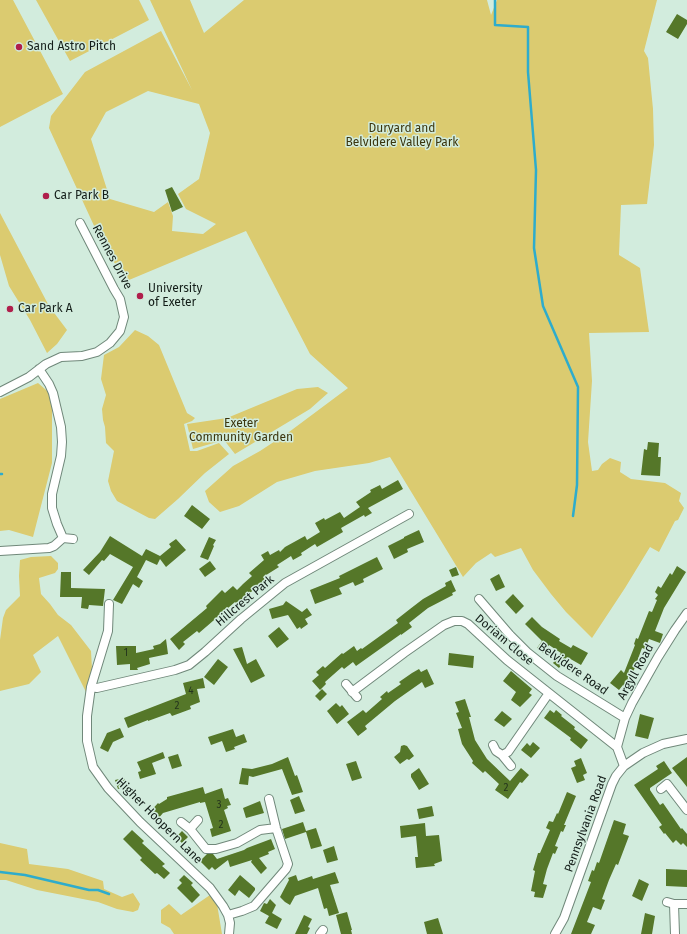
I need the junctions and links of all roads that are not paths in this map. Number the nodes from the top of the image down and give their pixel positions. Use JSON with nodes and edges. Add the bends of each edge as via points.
{"nodes":[{"id":1,"x":80,"y":223,"type":"dead end"},
{"id":2,"x":39,"y":369,"type":"junction"},
{"id":3,"x":0,"y":392,"type":"edge"},
{"id":4,"x":409,"y":514,"type":"dead end"},
{"id":5,"x":63,"y":538,"type":"junction"},
{"id":6,"x":73,"y":539,"type":"dead end"},
{"id":7,"x":0,"y":552,"type":"edge"},
{"id":8,"x":479,"y":599,"type":"dead end"},
{"id":9,"x":109,"y":604,"type":"dead end"},
{"id":10,"x":687,"y":613,"type":"edge"},
{"id":11,"x":346,"y":684,"type":"dead end"},
{"id":12,"x":91,"y":687,"type":"junction"},
{"id":13,"x":549,"y":693,"type":"junction"},
{"id":14,"x":625,"y":718,"type":"junction"},
{"id":15,"x":687,"y":739,"type":"edge"},
{"id":16,"x":493,"y":744,"type":"dead end"},
{"id":17,"x":618,"y":747,"type":"junction"},
{"id":18,"x":502,"y":755,"type":"junction"},
{"id":19,"x":511,"y":766,"type":"dead end"},
{"id":20,"x":624,"y":766,"type":"junction"},
{"id":21,"x":661,"y":789,"type":"dead end"},
{"id":22,"x":269,"y":799,"type":"dead end"},
{"id":23,"x":687,"y":810,"type":"edge"},
{"id":24,"x":198,"y":820,"type":"dead end"},
{"id":25,"x":181,"y":822,"type":"dead end"},
{"id":26,"x":276,"y":828,"type":"junction"},
{"id":27,"x":190,"y":829,"type":"junction"},
{"id":28,"x":687,"y":904,"type":"edge"},
{"id":29,"x":228,"y":915,"type":"junction"},
{"id":30,"x":229,"y":934,"type":"edge"},
{"id":31,"x":556,"y":934,"type":"edge"},
{"id":32,"x":675,"y":934,"type":"edge"}],
"edges":[{"from":1,"to":2,"type":"street","name":"Rennes Drive","via":[[120,299],[123,323],[115,338],[97,352],[61,357]]},
{"from":2,"to":3,"type":"street","name":"Rennes Drive"},
{"from":2,"to":5,"type":"street","via":[[53,393],[61,427],[61,456],[53,489],[52,508]]},
{"from":4,"to":12,"type":"street","name":"Hillcrest Park","via":[[285,583],[189,665],[97,688]]},
{"from":5,"to":6,"type":"street"},
{"from":5,"to":7,"type":"street","via":[[48,548]]},
{"from":8,"to":14,"type":"street","name":"Belvidere Road","via":[[528,653],[557,676]]},
{"from":9,"to":12,"type":"street","name":"Higher Hoopern Lane","via":[[108,631]]},
{"from":10,"to":14,"type":"street","name":"Argyll Road","via":[[658,657]]},
{"from":11,"to":13,"type":"street","name":"Doriam Close","via":[[355,694],[404,653],[444,626],[454,621],[462,621]]},
{"from":12,"to":29,"type":"street","name":"Higher Hoopern Lane","via":[[86,726],[93,767],[108,788],[140,822],[210,888]]},
{"from":13,"to":17,"type":"street","name":"Doriam Close"},
{"from":13,"to":18,"type":"street","via":[[508,752]]},
{"from":14,"to":17,"type":"street","name":"Argyll Road"},
{"from":15,"to":20,"type":"street","name":"Pennsylvania Road","via":[[663,744]]},
{"from":16,"to":18,"type":"street","via":[[496,751]]},
{"from":17,"to":20,"type":"street"},
{"from":18,"to":19,"type":"street"},
{"from":20,"to":31,"type":"street","name":"Pennsylvania Road","via":[[612,784]]},
{"from":21,"to":23,"type":"street","via":[[667,784]]},
{"from":22,"to":26,"type":"street"},
{"from":24,"to":27,"type":"street"},
{"from":25,"to":27,"type":"street"},
{"from":26,"to":27,"type":"street","via":[[260,830],[237,843],[216,849],[206,849]]},
{"from":26,"to":29,"type":"street","via":[[288,864],[286,869],[254,906]]},
{"from":28,"to":32,"type":"street","via":[[671,903]]},
{"from":29,"to":30,"type":"street"}]}
